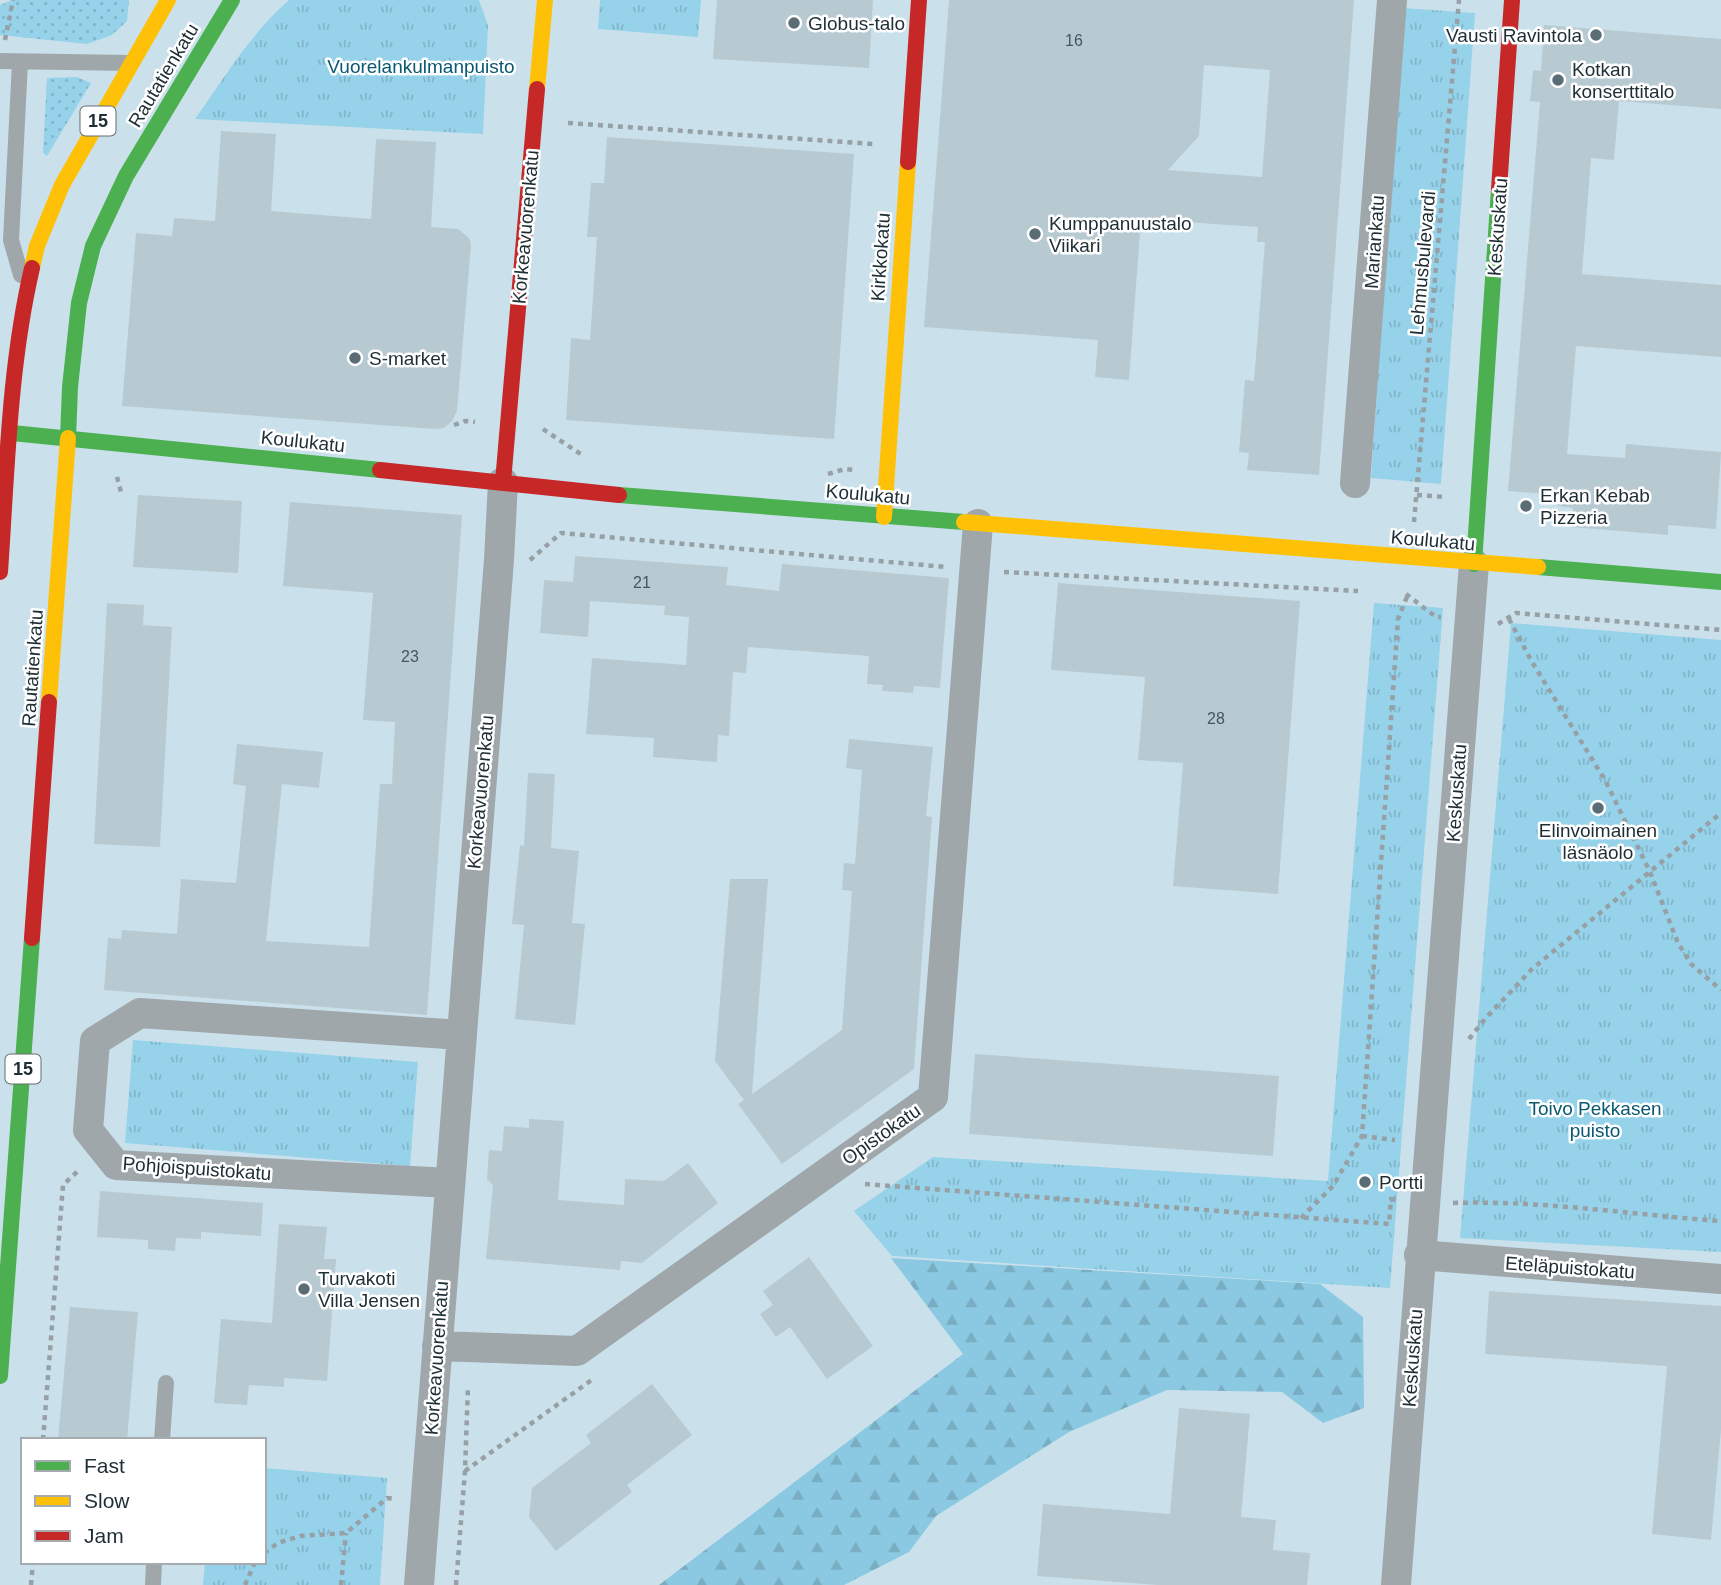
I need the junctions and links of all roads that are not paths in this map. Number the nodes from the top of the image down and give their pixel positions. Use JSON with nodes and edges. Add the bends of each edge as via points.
{"nodes":[{"id":1,"x":168,"y":0,"type":"edge"},
{"id":2,"x":232,"y":0,"type":"edge"},
{"id":3,"x":545,"y":0,"type":"edge"},
{"id":4,"x":919,"y":0,"type":"edge"},
{"id":5,"x":1392,"y":0,"type":"edge"},
{"id":6,"x":1513,"y":0,"type":"edge"},
{"id":7,"x":0,"y":61,"type":"edge"},
{"id":8,"x":20,"y":62,"type":"junction"},
{"id":9,"x":132,"y":63,"type":"junction"},
{"id":10,"x":26,"y":294,"type":"junction"},
{"id":11,"x":12,"y":433,"type":"junction"},
{"id":12,"x":68,"y":438,"type":"junction"},
{"id":13,"x":503,"y":482,"type":"junction"},
{"id":14,"x":1355,"y":483,"type":"dead end"},
{"id":15,"x":884,"y":517,"type":"junction"},
{"id":16,"x":978,"y":524,"type":"junction"},
{"id":17,"x":1474,"y":564,"type":"junction"},
{"id":18,"x":0,"y":572,"type":"edge"},
{"id":19,"x":1721,"y":582,"type":"edge"},
{"id":20,"x":461,"y":1035,"type":"junction"},
{"id":21,"x":450,"y":1183,"type":"junction"},
{"id":22,"x":1419,"y":1255,"type":"junction"},
{"id":23,"x":1721,"y":1279,"type":"edge"},
{"id":24,"x":437,"y":1346,"type":"junction"},
{"id":25,"x":0,"y":1376,"type":"edge"},
{"id":26,"x":166,"y":1383,"type":"dead end"},
{"id":27,"x":162,"y":1438,"type":"edge"},
{"id":28,"x":154,"y":1564,"type":"edge"},
{"id":29,"x":153,"y":1585,"type":"edge"},
{"id":30,"x":419,"y":1585,"type":"edge"},
{"id":31,"x":1395,"y":1585,"type":"edge"}],
"edges":[{"from":1,"to":9,"type":"main road","name":"Rautatienkatu","number":"15"},
{"from":2,"to":12,"type":"main road","name":"Rautatienkatu","number":"15","via":[[126,176],[93,246],[79,303]]},
{"from":3,"to":13,"type":"main road","name":"Korkeavuorenkatu"},
{"from":4,"to":15,"type":"main road","name":"Kirkkokatu"},
{"from":5,"to":14,"type":"street","name":"Mariankatu"},
{"from":6,"to":17,"type":"main road","name":"Keskuskatu"},
{"from":7,"to":8,"type":"lane"},
{"from":8,"to":9,"type":"lane"},
{"from":8,"to":10,"type":"lane","via":[[11,240]]},
{"from":9,"to":10,"type":"main road","name":"Rautatienkatu","number":"15","via":[[62,185],[37,246]]},
{"from":10,"to":11,"type":"main road","name":"Rautatienkatu","number":"15"},
{"from":11,"to":12,"type":"main road","name":"Koulukatu"},
{"from":11,"to":18,"type":"main road","name":"Rautatienkatu","number":"15"},
{"from":12,"to":13,"type":"main road","name":"Koulukatu"},
{"from":12,"to":25,"type":"main road","name":"Rautatienkatu","number":"15"},
{"from":13,"to":15,"type":"main road","name":"Koulukatu"},
{"from":13,"to":20,"type":"street","name":"Korkeavuorenkatu"},
{"from":15,"to":16,"type":"main road","name":"Koulukatu"},
{"from":16,"to":17,"type":"main road","name":"Koulukatu"},
{"from":16,"to":24,"type":"street","name":"Opistokatu","via":[[933,1097],[576,1351]]},
{"from":17,"to":19,"type":"main road","name":"Koulukatu"},
{"from":17,"to":22,"type":"street","name":"Keskuskatu"},
{"from":20,"to":21,"type":"street","name":"Korkeavuorenkatu"},
{"from":20,"to":21,"type":"street","name":"Pohjoispuistokatu","via":[[140,1013],[95,1041],[88,1130],[116,1165]]},
{"from":21,"to":24,"type":"street","name":"Korkeavuorenkatu"},
{"from":22,"to":23,"type":"street","name":"Eteläpuistokatu"},
{"from":22,"to":31,"type":"street","name":"Keskuskatu"},
{"from":24,"to":30,"type":"street","name":"Korkeavuorenkatu"},
{"from":26,"to":27,"type":"lane"},
{"from":28,"to":29,"type":"lane"}]}
